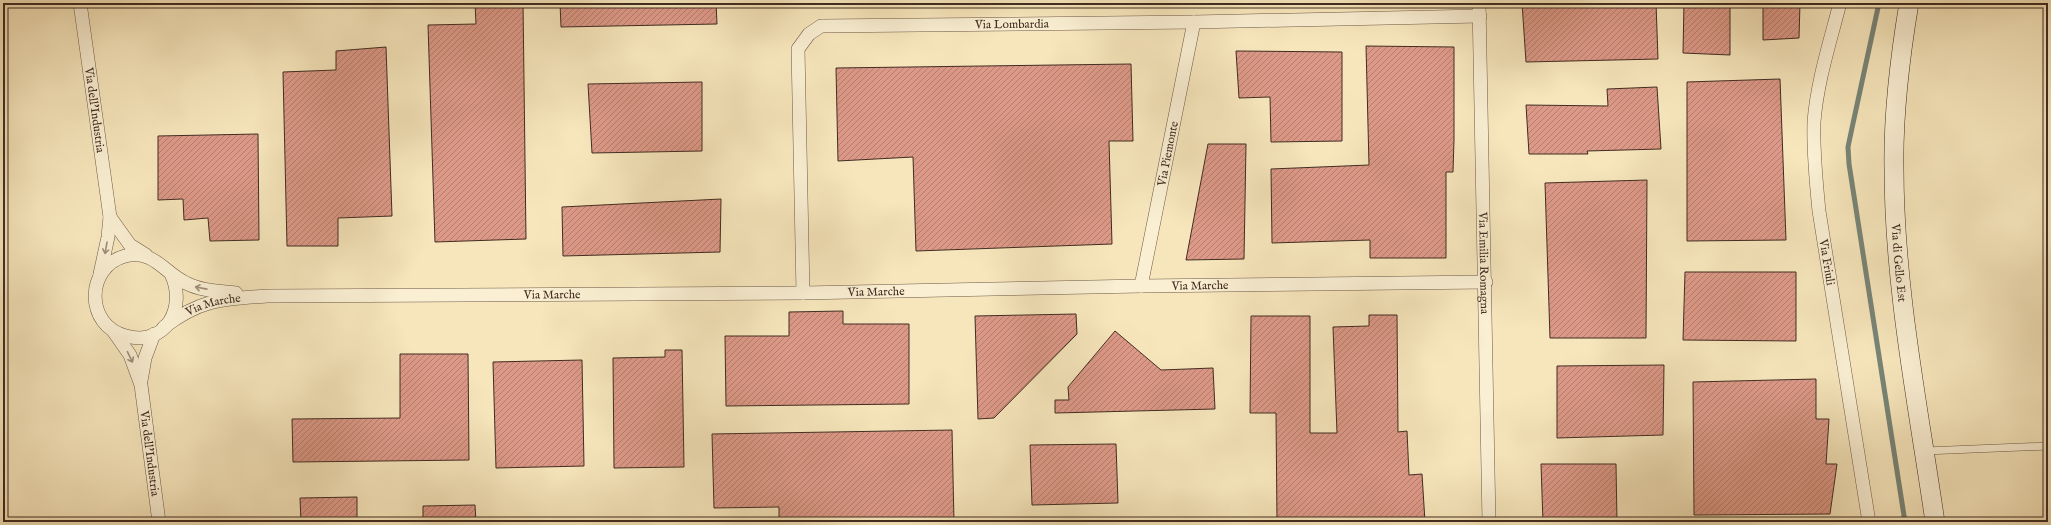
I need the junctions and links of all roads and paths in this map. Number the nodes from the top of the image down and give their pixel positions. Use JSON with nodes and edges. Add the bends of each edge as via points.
{"nodes":[{"id":1,"x":80,"y":3,"type":"edge"},
{"id":2,"x":1840,"y":3,"type":"edge"},
{"id":3,"x":1909,"y":3,"type":"edge"},
{"id":4,"x":1480,"y":9,"type":"edge"},
{"id":5,"x":1194,"y":22,"type":"junction"},
{"id":6,"x":110,"y":217,"type":"junction"},
{"id":7,"x":151,"y":258,"type":"junction"},
{"id":8,"x":171,"y":274,"type":"junction"},
{"id":9,"x":99,"y":278,"type":"junction"},
{"id":10,"x":1486,"y":282,"type":"junction"},
{"id":11,"x":1142,"y":286,"type":"junction"},
{"id":12,"x":803,"y":293,"type":"junction"},
{"id":13,"x":267,"y":296,"type":"junction"},
{"id":14,"x":159,"y":331,"type":"junction"},
{"id":15,"x":114,"y":332,"type":"junction"},
{"id":16,"x":141,"y":385,"type":"junction"},
{"id":17,"x":2048,"y":446,"type":"edge"},
{"id":18,"x":1925,"y":451,"type":"junction"},
{"id":19,"x":159,"y":522,"type":"edge"},
{"id":20,"x":1489,"y":522,"type":"edge"},
{"id":21,"x":1869,"y":522,"type":"edge"},
{"id":22,"x":1935,"y":522,"type":"edge"}],
"edges":[{"from":1,"to":6,"type":"street","name":"Via dell'Industria"},
{"from":2,"to":21,"type":"street","name":"Via Friuli","via":[[1814,121],[1814,162],[1819,211]]},
{"from":3,"to":18,"type":"main road","name":"Via di Gello Est","via":[[1900,62],[1894,131],[1894,169],[1897,247],[1910,357]]},
{"from":4,"to":5,"type":"street","name":"Via Lombardia"},
{"from":4,"to":10,"type":"street","name":"Via Emilia Romagna"},
{"from":5,"to":11,"type":"street","name":"Via Piemonte"},
{"from":5,"to":12,"type":"street","name":"Via Lombardia","via":[[825,26],[814,29],[802,40],[798,49]]},
{"from":6,"to":7,"type":"street","name":"Via dell'Industria","via":[[130,245]]},
{"from":6,"to":9,"type":"street","name":"Via dell'Industria","one_way":true},
{"from":7,"to":8,"type":"street","name":"Via dell'Industria"},
{"from":7,"to":9,"type":"street","name":"Via dell'Industria","via":[[143,255],[125,256],[110,264]]},
{"from":13,"to":8,"type":"street","name":"Via Marche","one_way":true,"via":[[201,289],[184,283]]},
{"from":8,"to":14,"type":"street","name":"Via dell'Industria","via":[[178,296],[176,308]]},
{"from":9,"to":15,"type":"street","name":"Via dell'Industria","via":[[95,293],[96,308],[103,321]]},
{"from":10,"to":11,"type":"street","name":"Via Marche"},
{"from":10,"to":20,"type":"street","name":"Via Emilia Romagna"},
{"from":11,"to":12,"type":"street","name":"Via Marche"},
{"from":12,"to":13,"type":"street","name":"Via Marche"},
{"from":13,"to":14,"type":"street","name":"Via Marche","via":[[211,302],[183,313]]},
{"from":14,"to":15,"type":"street","via":[[134,338]]},
{"from":14,"to":16,"type":"street","name":"Via dell'Industria","via":[[145,358]]},
{"from":15,"to":16,"type":"street","name":"Via dell'Industria","one_way":true,"via":[[130,355]]},
{"from":16,"to":19,"type":"street","name":"Via dell'Industria"},
{"from":17,"to":18,"type":"lane"},
{"from":18,"to":22,"type":"main road","name":"Via di Gello Est"}]}
